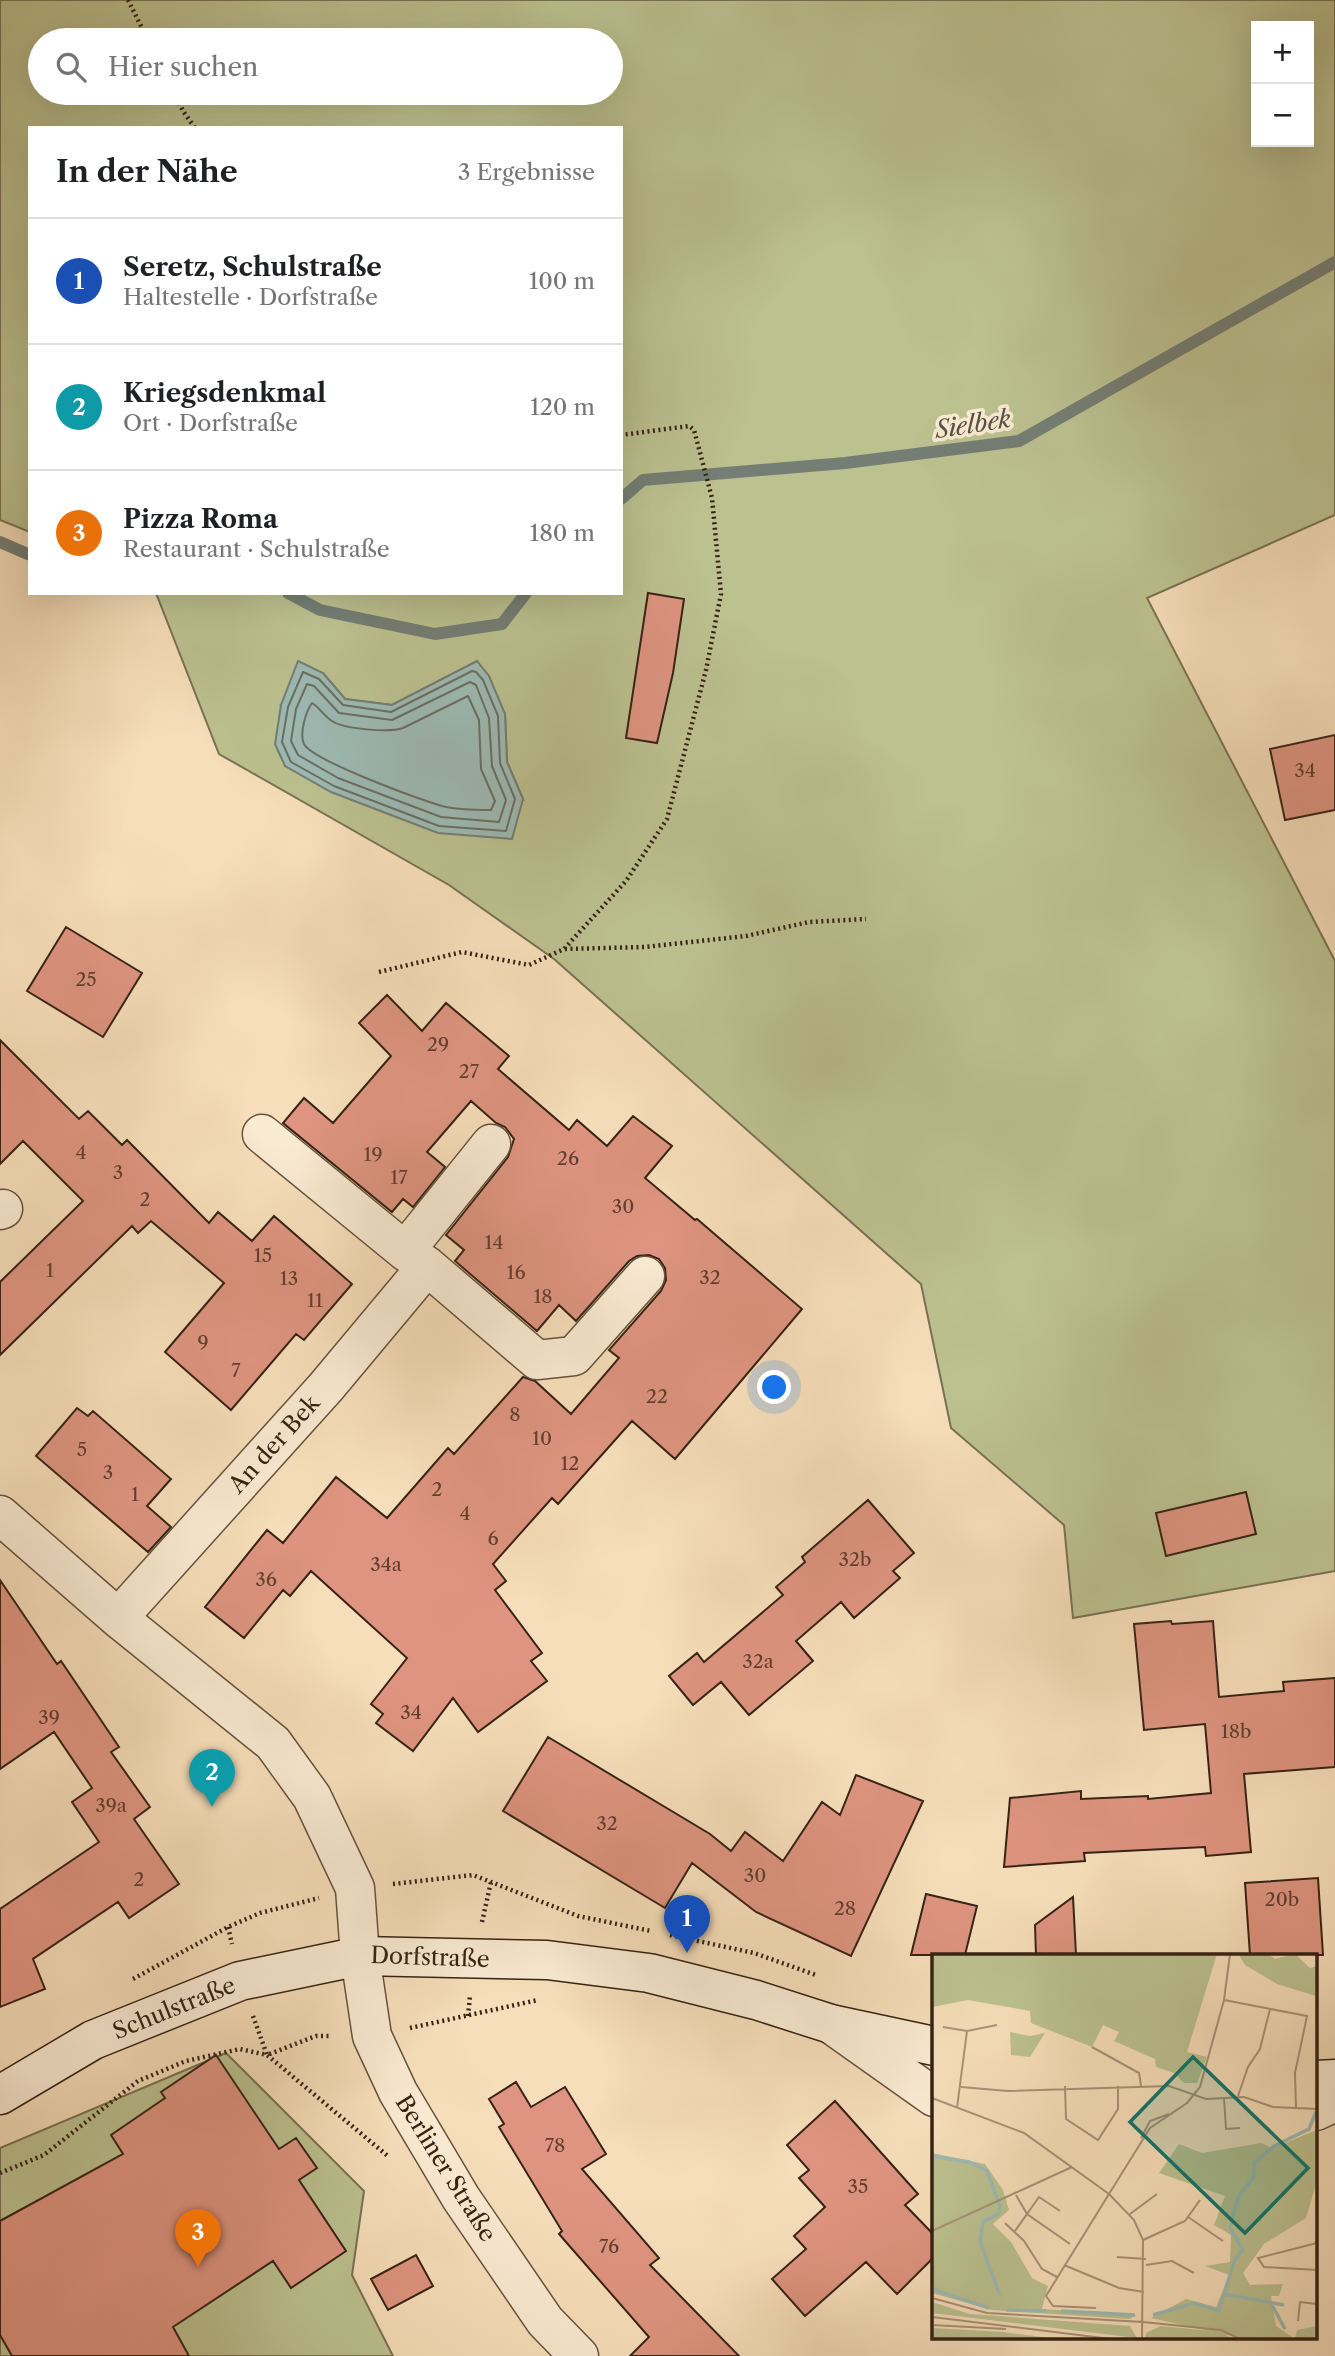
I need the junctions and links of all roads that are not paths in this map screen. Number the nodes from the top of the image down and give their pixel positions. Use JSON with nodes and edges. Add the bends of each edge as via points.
{"nodes":[{"id":1,"x":262,"y":1134,"type":"dead end"},
{"id":2,"x":491,"y":1144,"type":"dead end"},
{"id":3,"x":416,"y":1259,"type":"junction"},
{"id":4,"x":645,"y":1276,"type":"dead end"},
{"id":5,"x":0,"y":1515,"type":"edge"},
{"id":6,"x":118,"y":1618,"type":"junction"},
{"id":7,"x":360,"y":1956,"type":"junction"},
{"id":8,"x":831,"y":2024,"type":"junction"},
{"id":9,"x":932,"y":2046,"type":"edge"},
{"id":10,"x":0,"y":2095,"type":"edge"},
{"id":11,"x":932,"y":2096,"type":"edge"},
{"id":12,"x":1335,"y":2102,"type":"edge"},
{"id":13,"x":1318,"y":2110,"type":"edge"},
{"id":14,"x":579,"y":2356,"type":"edge"}],
"edges":[{"from":1,"to":3,"type":"street"},
{"from":2,"to":3,"type":"street","name":"An der Bek"},
{"from":3,"to":4,"type":"street","via":[[537,1360],[575,1356]]},
{"from":3,"to":6,"type":"street","name":"An der Bek","via":[[326,1387]]},
{"from":5,"to":6,"type":"street","name":"Dorfstraße"},
{"from":6,"to":7,"type":"street","name":"Dorfstraße","via":[[273,1743],[312,1797],[355,1888]]},
{"from":7,"to":8,"type":"street","name":"Dorfstraße","via":[[547,1960],[649,1973]]},
{"from":7,"to":10,"type":"street","name":"Schulstraße","via":[[240,1981],[93,2040]]},
{"from":7,"to":14,"type":"street","name":"Berliner Straße","via":[[372,2036],[398,2092],[461,2198],[545,2321]]},
{"from":8,"to":9,"type":"street","name":"Dorfstraße"},
{"from":8,"to":11,"type":"street","name":"Dorfstraße"},
{"from":12,"to":13,"type":"street"}]}
